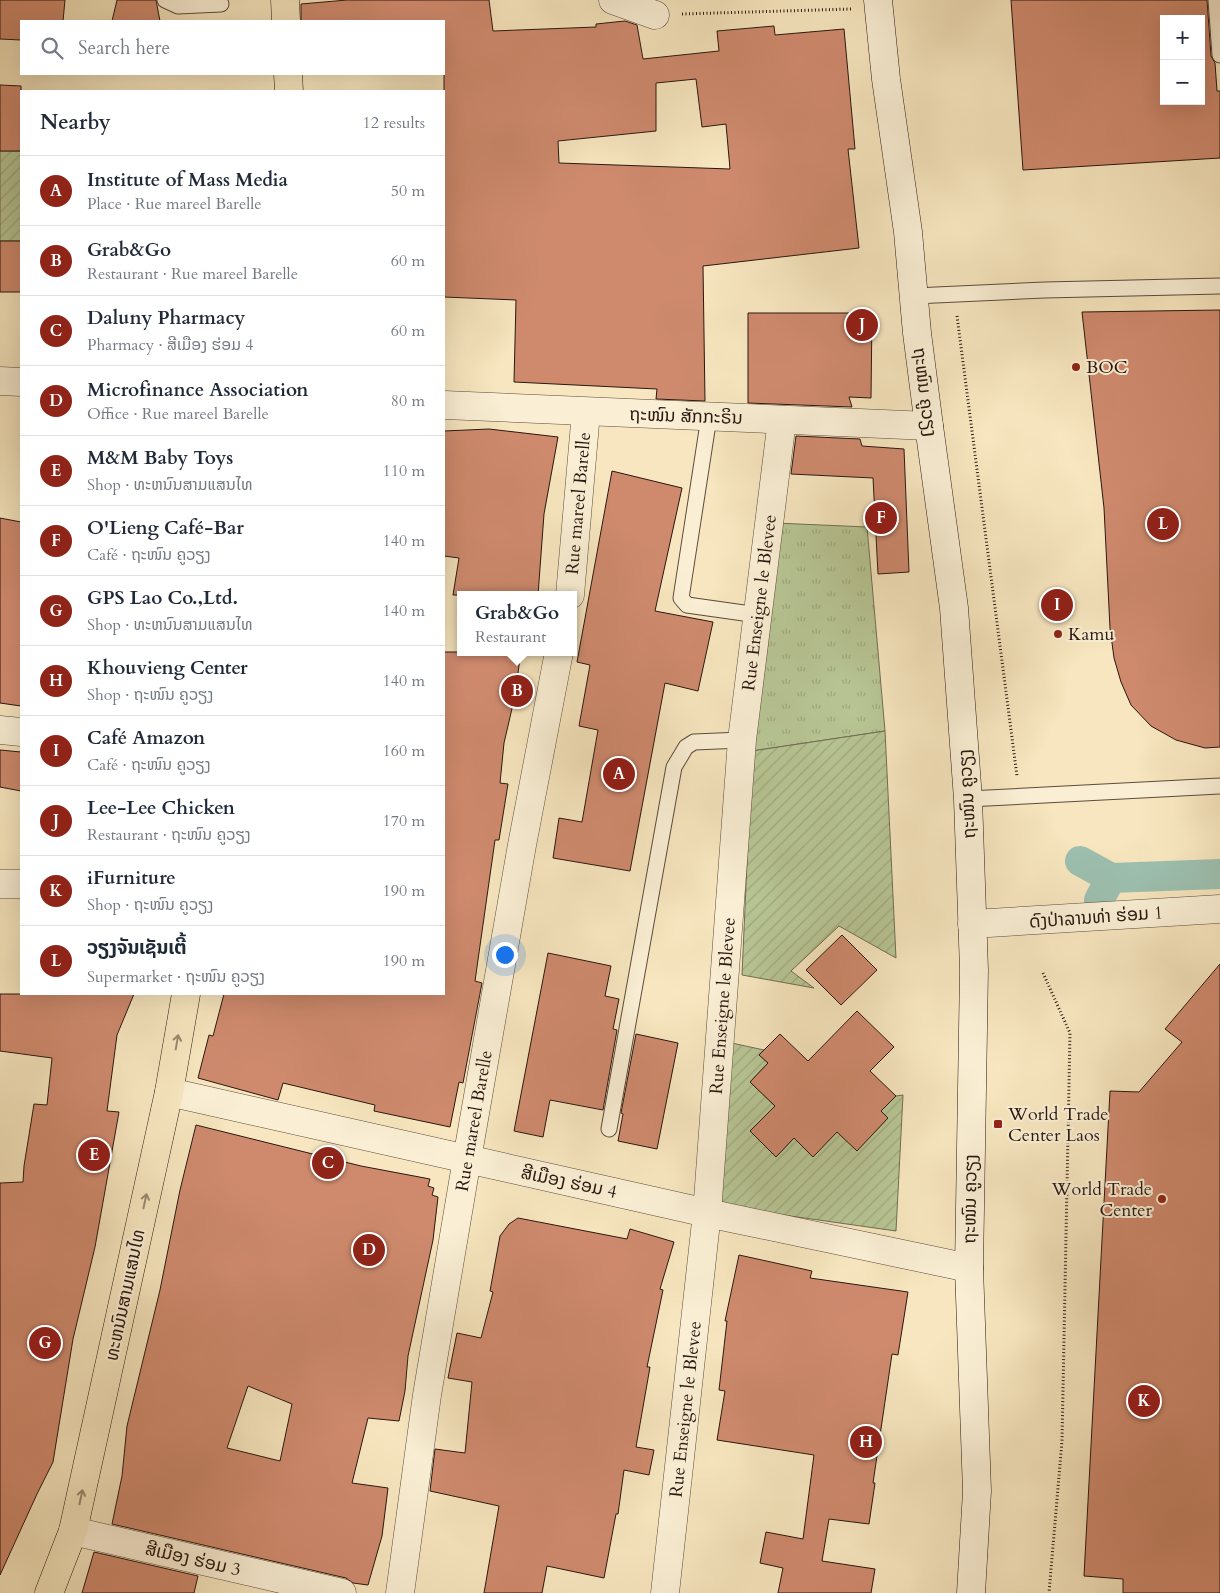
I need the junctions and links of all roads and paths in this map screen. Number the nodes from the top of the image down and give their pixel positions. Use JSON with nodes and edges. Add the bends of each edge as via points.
{"nodes":[{"id":1,"x":165,"y":0,"type":"edge"},
{"id":2,"x":285,"y":0,"type":"edge"},
{"id":3,"x":613,"y":0,"type":"edge"},
{"id":4,"x":1216,"y":0,"type":"edge"},
{"id":5,"x":221,"y":4,"type":"dead end"},
{"id":6,"x":879,"y":4,"type":"edge"},
{"id":7,"x":655,"y":15,"type":"joint"},
{"id":8,"x":286,"y":20,"type":"edge"},
{"id":9,"x":1220,"y":54,"type":"edge"},
{"id":10,"x":288,"y":75,"type":"edge"},
{"id":11,"x":289,"y":90,"type":"edge"},
{"id":12,"x":1220,"y":286,"type":"edge"},
{"id":13,"x":954,"y":294,"type":"junction"},
{"id":14,"x":914,"y":296,"type":"junction"},
{"id":15,"x":0,"y":381,"type":"edge"},
{"id":16,"x":20,"y":382,"type":"edge"},
{"id":17,"x":445,"y":405,"type":"edge"},
{"id":18,"x":586,"y":412,"type":"junction"},
{"id":19,"x":709,"y":417,"type":"junction"},
{"id":20,"x":782,"y":420,"type":"junction"},
{"id":21,"x":928,"y":426,"type":"junction"},
{"id":22,"x":570,"y":591,"type":"edge"},
{"id":23,"x":758,"y":615,"type":"junction"},
{"id":24,"x":558,"y":656,"type":"edge"},
{"id":25,"x":0,"y":730,"type":"edge"},
{"id":26,"x":20,"y":732,"type":"edge"},
{"id":27,"x":742,"y":740,"type":"junction"},
{"id":28,"x":1220,"y":786,"type":"edge"},
{"id":29,"x":1020,"y":797,"type":"junction"},
{"id":30,"x":968,"y":800,"type":"junction"},
{"id":31,"x":0,"y":884,"type":"edge"},
{"id":32,"x":20,"y":884,"type":"edge"},
{"id":33,"x":1220,"y":909,"type":"edge"},
{"id":34,"x":972,"y":924,"type":"junction"},
{"id":35,"x":1043,"y":973,"type":"dead end"},
{"id":36,"x":186,"y":995,"type":"edge"},
{"id":37,"x":169,"y":1092,"type":"junction"},
{"id":38,"x":609,"y":1129,"type":"dead end"},
{"id":39,"x":467,"y":1159,"type":"junction"},
{"id":40,"x":707,"y":1212,"type":"junction"},
{"id":41,"x":969,"y":1268,"type":"junction"},
{"id":42,"x":73,"y":1531,"type":"junction"},
{"id":43,"x":49,"y":1593,"type":"edge"},
{"id":44,"x":342,"y":1593,"type":"edge"},
{"id":45,"x":400,"y":1593,"type":"edge"},
{"id":46,"x":665,"y":1593,"type":"edge"},
{"id":47,"x":971,"y":1593,"type":"edge"},
{"id":48,"x":1050,"y":1593,"type":"edge"}],
"edges":[{"from":1,"to":5,"type":"lane","via":[[178,6]]},
{"from":2,"to":8,"type":"main road"},
{"from":3,"to":7,"type":"street"},
{"from":4,"to":9,"type":"lane"},
{"from":6,"to":7,"type":"path"},
{"from":6,"to":14,"type":"street","name":"ຖະໜົນ ຄູວຽງ"},
{"from":10,"to":11,"type":"main road"},
{"from":12,"to":13,"type":"lane"},
{"from":13,"to":14,"type":"lane"},
{"from":13,"to":29,"type":"path"},
{"from":14,"to":21,"type":"street","name":"ຖະໜົນ ຄູວຽງ"},
{"from":15,"to":16,"type":"street"},
{"from":17,"to":18,"type":"street","name":"ຖະໜົນ ສັກກະຣິນ"},
{"from":18,"to":19,"type":"street","name":"ຖະໜົນ ສັກກະຣິນ"},
{"from":18,"to":22,"type":"street","name":"Rue mareel Barelle"},
{"from":19,"to":20,"type":"street","name":"ຖະໜົນ ສັກກະຣິນ"},
{"from":19,"to":23,"type":"lane","via":[[681,598],[687,605]]},
{"from":20,"to":21,"type":"street","name":"ຖະໜົນ ສັກກະຣິນ"},
{"from":20,"to":23,"type":"street","name":"Rue Enseigne le Blevee"},
{"from":21,"to":30,"type":"street","name":"ຖະໜົນ ຄູວຽງ","via":[[954,608]]},
{"from":23,"to":27,"type":"street","name":"Rue Enseigne le Blevee"},
{"from":24,"to":39,"type":"street","name":"Rue mareel Barelle"},
{"from":25,"to":26,"type":"street"},
{"from":27,"to":38,"type":"lane","via":[[694,742],[686,747],[674,767]]},
{"from":27,"to":40,"type":"street","name":"Rue Enseigne le Blevee"},
{"from":28,"to":29,"type":"lane"},
{"from":29,"to":30,"type":"lane"},
{"from":30,"to":34,"type":"street","name":"ຖະໜົນ ຄູວຽງ"},
{"from":31,"to":32,"type":"street"},
{"from":33,"to":34,"type":"street","name":"ດົງປ່າລານທ່າ ຮ່ອມ 1"},
{"from":34,"to":41,"type":"street","name":"ຖະໜົນ ຄູວຽງ"},
{"from":35,"to":48,"type":"path","via":[[1070,1033],[1062,1440]]},
{"from":37,"to":36,"type":"main road","name":"ທະຫນົນສາມແສນໄທ","one_way":true},
{"from":37,"to":39,"type":"street","name":"ສີເມືອງ ຮ່ອມ 4"},
{"from":42,"to":37,"type":"main road","name":"ທະຫນົນສາມແສນໄທ","one_way":true},
{"from":39,"to":40,"type":"street","name":"ສີເມືອງ ຮ່ອມ 4"},
{"from":39,"to":45,"type":"street","name":"Rue mareel Barelle","via":[[427,1395]]},
{"from":40,"to":41,"type":"street","name":"ສີເມືອງ ຮ່ອມ 4"},
{"from":40,"to":46,"type":"street","name":"Rue Enseigne le Blevee"},
{"from":41,"to":47,"type":"street","name":"ຖະໜົນ ຄູວຽງ","via":[[977,1491]]},
{"from":42,"to":43,"type":"main road","name":"ທະຫນົນສາມແສນໄທ"},
{"from":42,"to":44,"type":"street","name":"ສີເມືອງ ຮ່ອມ 3"}]}
